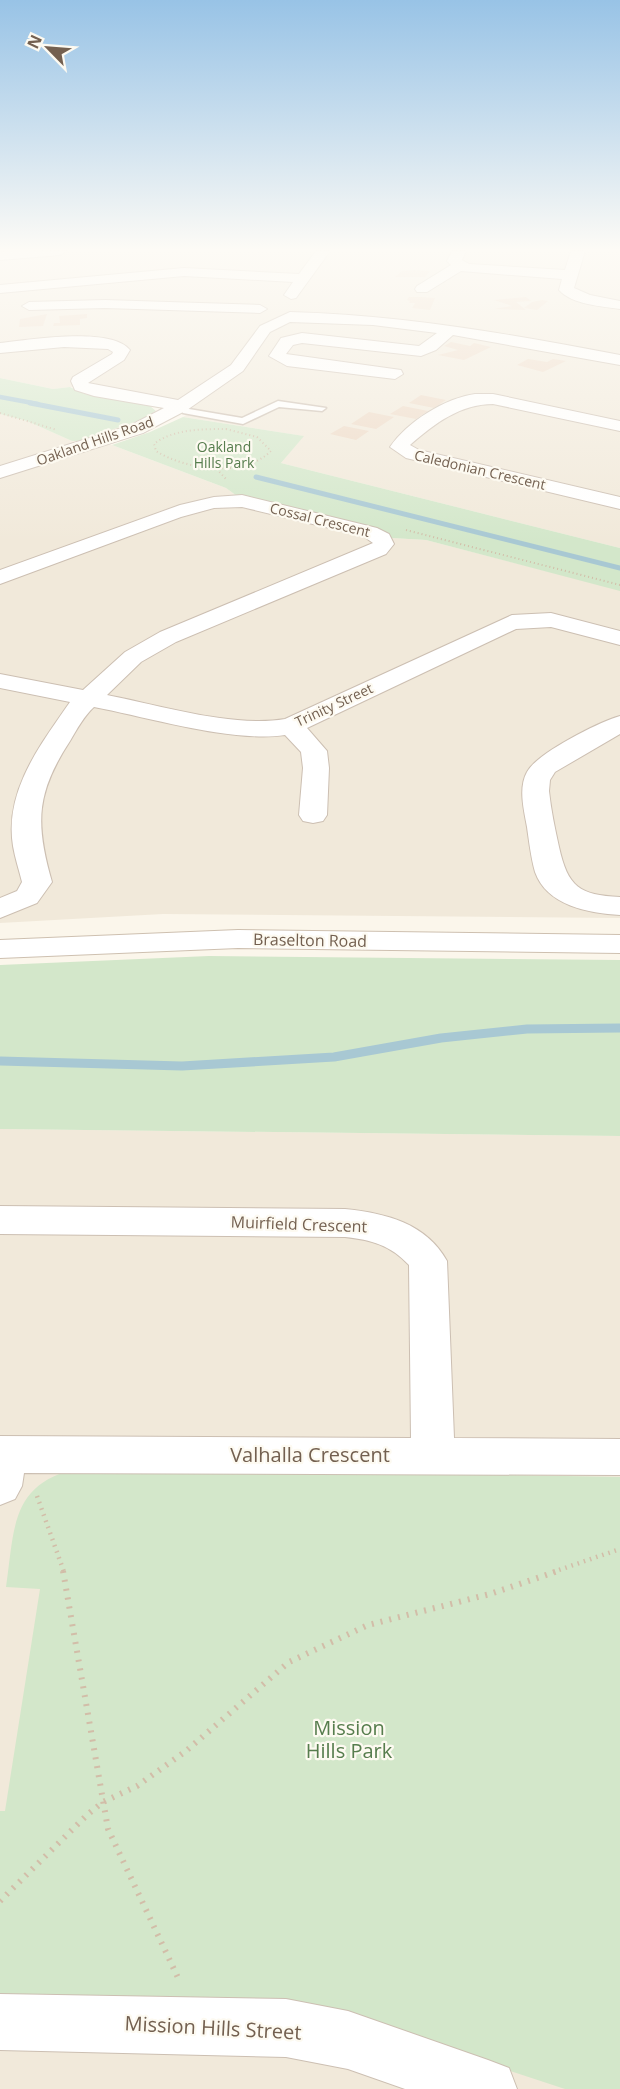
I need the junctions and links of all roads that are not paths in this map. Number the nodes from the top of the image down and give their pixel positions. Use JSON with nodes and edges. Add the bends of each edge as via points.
{"nodes":[{"id":1,"x":120,"y":348,"type":"edge"},
{"id":2,"x":247,"y":348,"type":"edge"},
{"id":3,"x":283,"y":348,"type":"edge"},
{"id":4,"x":386,"y":348,"type":"edge"},
{"id":5,"x":425,"y":348,"type":"edge"},
{"id":6,"x":559,"y":348,"type":"edge"},
{"id":7,"x":620,"y":360,"type":"edge"},
{"id":8,"x":395,"y":374,"type":"dead end"},
{"id":9,"x":181,"y":406,"type":"junction"},
{"id":10,"x":322,"y":408,"type":"dead end"},
{"id":11,"x":620,"y":426,"type":"edge"},
{"id":12,"x":0,"y":472,"type":"edge"},
{"id":13,"x":620,"y":503,"type":"edge"},
{"id":14,"x":0,"y":578,"type":"edge"},
{"id":15,"x":620,"y":638,"type":"edge"},
{"id":16,"x":0,"y":681,"type":"edge"},
{"id":17,"x":89,"y":699,"type":"junction"},
{"id":18,"x":620,"y":724,"type":"edge"},
{"id":19,"x":291,"y":726,"type":"junction"},
{"id":20,"x":313,"y":815,"type":"dead end"},
{"id":21,"x":620,"y":906,"type":"edge"},
{"id":22,"x":0,"y":909,"type":"edge"},
{"id":23,"x":620,"y":944,"type":"edge"},
{"id":24,"x":0,"y":949,"type":"edge"},
{"id":25,"x":0,"y":1220,"type":"edge"},
{"id":26,"x":433,"y":1455,"type":"junction"},
{"id":27,"x":620,"y":1457,"type":"edge"},
{"id":28,"x":2,"y":1465,"type":"edge"},
{"id":29,"x":0,"y":2022,"type":"edge"},
{"id":30,"x":488,"y":2089,"type":"edge"}],
"edges":[{"from":1,"to":9,"type":"street","via":[[118,357],[79,381],[81,386]]},
{"from":2,"to":9,"type":"street","name":"Oakland Hills Road","via":[[237,368]]},
{"from":3,"to":8,"type":"street","via":[[278,356],[287,361]]},
{"from":4,"to":5,"type":"street","via":[[414,352]]},
{"from":6,"to":7,"type":"street"},
{"from":9,"to":10,"type":"lane","via":[[186,411],[243,421],[278,404]]},
{"from":9,"to":12,"type":"street","name":"Oakland Hills Road","via":[[137,429]]},
{"from":11,"to":13,"type":"street","name":"Caledonian Crescent","via":[[493,399],[476,399],[460,403],[399,447],[413,454]]},
{"from":14,"to":17,"type":"street","name":"Cossal Crescent","via":[[79,546],[221,501],[254,503],[370,532],[384,541],[379,550],[150,646]]},
{"from":15,"to":19,"type":"street","name":"Trinity Street","via":[[551,620],[512,622]]},
{"from":16,"to":17,"type":"street","name":"Trinity Street"},
{"from":17,"to":19,"type":"street","name":"Trinity Street","via":[[245,729]]},
{"from":17,"to":22,"type":"street","via":[[79,707],[32,784],[26,826],[37,882],[34,890]]},
{"from":18,"to":21,"type":"street","via":[[547,766],[537,778],[536,794],[550,873],[556,884],[576,900]]},
{"from":19,"to":20,"type":"street","via":[[314,752]]},
{"from":23,"to":24,"type":"street","name":"Braselton Road","via":[[238,939]]},
{"from":25,"to":26,"type":"street","name":"Muirfield Crescent","via":[[345,1223],[384,1227],[411,1241],[428,1261]]},
{"from":26,"to":27,"type":"street","name":"Valhalla Crescent"},
{"from":26,"to":28,"type":"street","name":"Valhalla Crescent"},
{"from":29,"to":30,"type":"street","name":"Mission Hills Street","via":[[286,2028],[348,2040]]}]}
